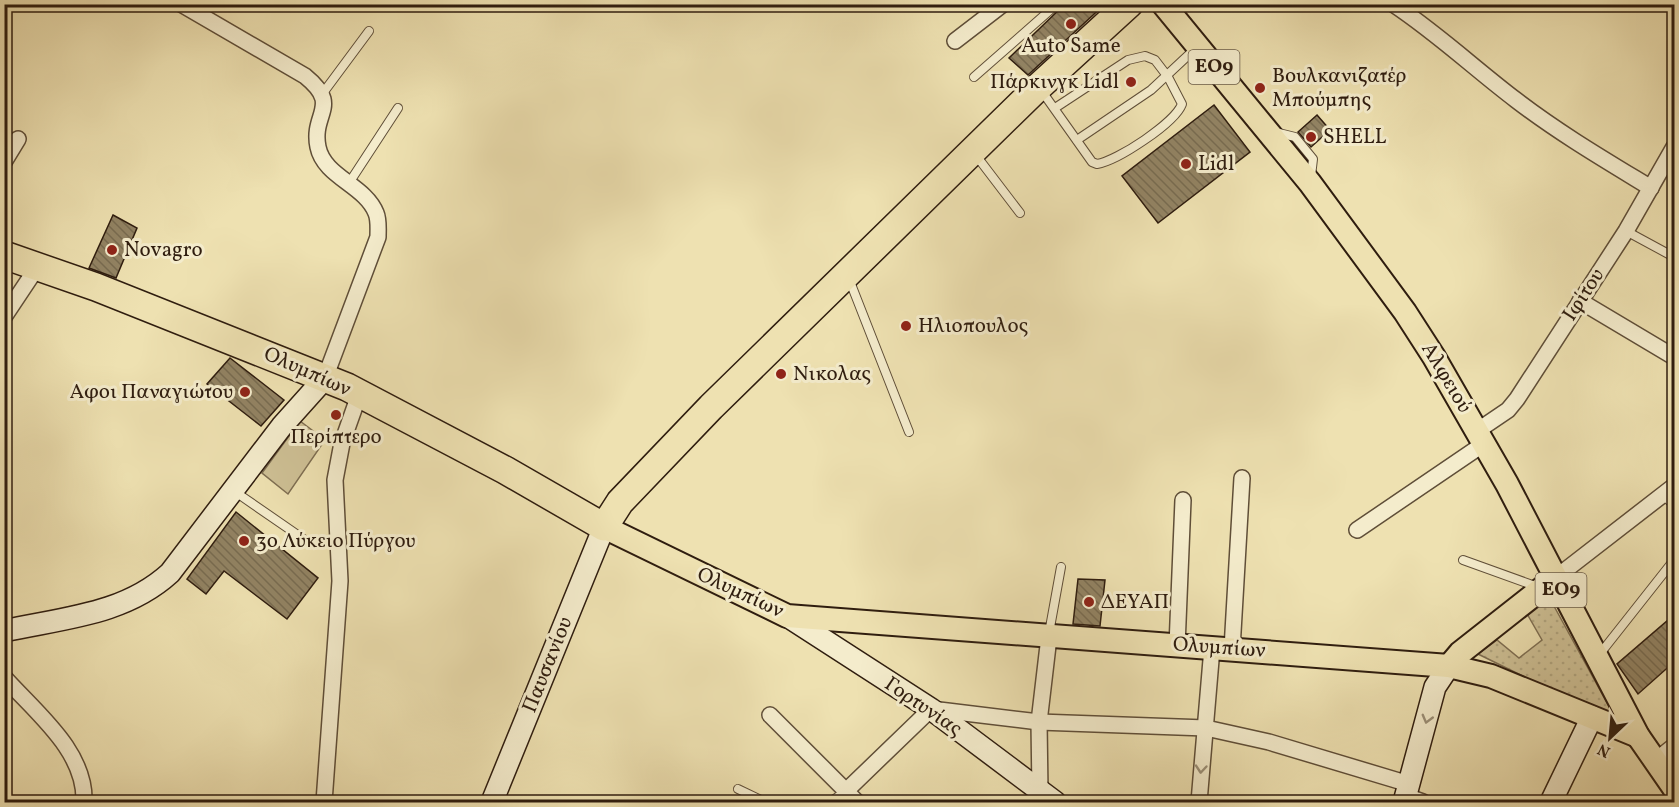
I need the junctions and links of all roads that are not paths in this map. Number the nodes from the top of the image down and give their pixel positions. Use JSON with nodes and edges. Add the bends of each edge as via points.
{"nodes":[{"id":1,"x":181,"y":4,"type":"edge"},
{"id":2,"x":1003,"y":4,"type":"edge"},
{"id":3,"x":1057,"y":4,"type":"edge"},
{"id":4,"x":1129,"y":4,"type":"edge"},
{"id":5,"x":1163,"y":4,"type":"edge"},
{"id":6,"x":1393,"y":4,"type":"edge"},
{"id":7,"x":369,"y":32,"type":"dead end"},
{"id":8,"x":955,"y":41,"type":"dead end"},
{"id":9,"x":1197,"y":47,"type":"junction"},
{"id":10,"x":974,"y":77,"type":"dead end"},
{"id":11,"x":1168,"y":77,"type":"junction"},
{"id":12,"x":1038,"y":87,"type":"junction"},
{"id":13,"x":323,"y":93,"type":"junction"},
{"id":14,"x":398,"y":108,"type":"dead end"},
{"id":15,"x":1055,"y":108,"type":"junction"},
{"id":16,"x":18,"y":139,"type":"dead end"},
{"id":17,"x":1077,"y":140,"type":"junction"},
{"id":18,"x":1674,"y":147,"type":"edge"},
{"id":19,"x":973,"y":151,"type":"junction"},
{"id":20,"x":4,"y":162,"type":"edge"},
{"id":21,"x":349,"y":183,"type":"junction"},
{"id":22,"x":1651,"y":188,"type":"junction"},
{"id":23,"x":1020,"y":213,"type":"dead end"},
{"id":24,"x":1626,"y":231,"type":"junction"},
{"id":25,"x":4,"y":255,"type":"edge"},
{"id":26,"x":1674,"y":256,"type":"edge"},
{"id":27,"x":38,"y":266,"type":"junction"},
{"id":28,"x":847,"y":272,"type":"junction"},
{"id":29,"x":1580,"y":301,"type":"junction"},
{"id":30,"x":4,"y":317,"type":"edge"},
{"id":31,"x":1674,"y":357,"type":"edge"},
{"id":32,"x":325,"y":378,"type":"junction"},
{"id":33,"x":359,"y":395,"type":"junction"},
{"id":34,"x":909,"y":432,"type":"dead end"},
{"id":35,"x":1481,"y":437,"type":"junction"},
{"id":36,"x":1242,"y":478,"type":"dead end"},
{"id":37,"x":233,"y":490,"type":"junction"},
{"id":38,"x":1671,"y":495,"type":"edge"},
{"id":39,"x":1183,"y":500,"type":"dead end"},
{"id":40,"x":604,"y":527,"type":"junction"},
{"id":41,"x":1357,"y":530,"type":"dead end"},
{"id":42,"x":305,"y":540,"type":"dead end"},
{"id":43,"x":1463,"y":560,"type":"dead end"},
{"id":44,"x":1674,"y":560,"type":"edge"},
{"id":45,"x":1061,"y":567,"type":"dead end"},
{"id":46,"x":1548,"y":584,"type":"junction"},
{"id":47,"x":787,"y":616,"type":"junction"},
{"id":48,"x":4,"y":631,"type":"edge"},
{"id":49,"x":1049,"y":637,"type":"junction"},
{"id":50,"x":1177,"y":646,"type":"junction"},
{"id":51,"x":1222,"y":649,"type":"junction"},
{"id":52,"x":1597,"y":656,"type":"junction"},
{"id":53,"x":1449,"y":666,"type":"junction"},
{"id":54,"x":4,"y":677,"type":"edge"},
{"id":55,"x":931,"y":709,"type":"junction"},
{"id":56,"x":770,"y":715,"type":"dead end"},
{"id":57,"x":1592,"y":717,"type":"junction"},
{"id":58,"x":1039,"y":722,"type":"junction"},
{"id":59,"x":1206,"y":728,"type":"junction"},
{"id":60,"x":1638,"y":736,"type":"junction"},
{"id":61,"x":1674,"y":746,"type":"edge"},
{"id":62,"x":1655,"y":761,"type":"junction"},
{"id":63,"x":1674,"y":788,"type":"edge"},
{"id":64,"x":738,"y":789,"type":"dead end"},
{"id":65,"x":1410,"y":796,"type":"edge"},
{"id":66,"x":851,"y":797,"type":"edge"},
{"id":67,"x":1048,"y":797,"type":"edge"},
{"id":68,"x":84,"y":802,"type":"edge"},
{"id":69,"x":324,"y":802,"type":"edge"},
{"id":70,"x":492,"y":802,"type":"edge"},
{"id":71,"x":765,"y":802,"type":"edge"},
{"id":72,"x":830,"y":802,"type":"edge"},
{"id":73,"x":1198,"y":802,"type":"edge"},
{"id":74,"x":1551,"y":802,"type":"edge"}],
"edges":[{"from":1,"to":13,"type":"street","via":[[305,76]]},
{"from":2,"to":8,"type":"street"},
{"from":3,"to":10,"type":"lane"},
{"from":4,"to":12,"type":"highway"},
{"from":5,"to":9,"type":"main road","name":"Αλφειού","number":"ΕΟ9"},
{"from":6,"to":22,"type":"street","via":[[1429,28],[1560,133]]},
{"from":7,"to":13,"type":"lane"},
{"from":9,"to":11,"type":"lane"},
{"from":9,"to":35,"type":"main road","name":"Αλφειού","number":"ΕΟ9","via":[[1310,183],[1405,312]]},
{"from":11,"to":15,"type":"lane","via":[[1155,60],[1145,56],[1128,60]]},
{"from":11,"to":17,"type":"lane"},
{"from":11,"to":17,"type":"lane","via":[[1182,101],[1173,118],[1103,164],[1092,162]]},
{"from":12,"to":15,"type":"lane"},
{"from":12,"to":19,"type":"highway"},
{"from":13,"to":21,"type":"street","via":[[318,145],[329,167]]},
{"from":14,"to":21,"type":"lane"},
{"from":15,"to":17,"type":"lane"},
{"from":16,"to":20,"type":"street"},
{"from":18,"to":22,"type":"street","name":"Ιφίτου"},
{"from":19,"to":23,"type":"lane"},
{"from":19,"to":28,"type":"highway"},
{"from":21,"to":32,"type":"street","via":[[376,212],[378,237]]},
{"from":22,"to":24,"type":"street","name":"Ιφίτου"},
{"from":24,"to":26,"type":"lane"},
{"from":24,"to":29,"type":"street","name":"Ιφίτου"},
{"from":25,"to":27,"type":"highway","name":"Ολυμπίων"},
{"from":27,"to":30,"type":"street"},
{"from":27,"to":32,"type":"highway","name":"Ολυμπίων"},
{"from":28,"to":34,"type":"lane"},
{"from":28,"to":40,"type":"highway","via":[[620,502]]},
{"from":29,"to":31,"type":"street"},
{"from":29,"to":35,"type":"street","name":"Ιφίτου","via":[[1517,399]]},
{"from":32,"to":33,"type":"highway","name":"Ολυμπίων"},
{"from":32,"to":37,"type":"street"},
{"from":33,"to":40,"type":"highway","name":"Ολυμπίων","via":[[505,470]]},
{"from":33,"to":69,"type":"street","via":[[342,443],[335,480],[340,581]]},
{"from":35,"to":41,"type":"street","name":"Ιφίτου"},
{"from":35,"to":46,"type":"main road","name":"Αλφειού","number":"ΕΟ9"},
{"from":36,"to":51,"type":"street"},
{"from":37,"to":42,"type":"lane"},
{"from":37,"to":48,"type":"street","via":[[170,573],[139,597],[102,610]]},
{"from":38,"to":46,"type":"street"},
{"from":39,"to":50,"type":"street"},
{"from":40,"to":47,"type":"main road","name":"Ολυμπίων"},
{"from":40,"to":70,"type":"street","name":"Παυσανίου"},
{"from":43,"to":46,"type":"lane"},
{"from":44,"to":52,"type":"lane"},
{"from":45,"to":49,"type":"lane"},
{"from":46,"to":52,"type":"main road","name":"Αλφειού","number":"ΕΟ9"},
{"from":46,"to":53,"type":"main road"},
{"from":47,"to":49,"type":"main road","name":"Ολυμπίων"},
{"from":47,"to":55,"type":"street","name":"Γορτυνίας"},
{"from":49,"to":50,"type":"main road","name":"Ολυμπίων"},
{"from":49,"to":58,"type":"street"},
{"from":50,"to":51,"type":"main road","name":"Ολυμπίων"},
{"from":51,"to":53,"type":"main road","name":"Ολυμπίων"},
{"from":51,"to":59,"type":"street"},
{"from":52,"to":60,"type":"main road","name":"Αλφειού","number":"ΕΟ9"},
{"from":53,"to":57,"type":"main road","name":"Ολυμπίων","via":[[1491,676]]},
{"from":53,"to":65,"type":"street","one_way":true,"via":[[1435,687]]},
{"from":54,"to":68,"type":"street","via":[[75,759],[85,786]]},
{"from":55,"to":58,"type":"street"},
{"from":55,"to":66,"type":"street"},
{"from":55,"to":67,"type":"street","name":"Γορτυνίας"},
{"from":56,"to":66,"type":"street"},
{"from":57,"to":60,"type":"main road","name":"Ολυμπίων"},
{"from":57,"to":74,"type":"street"},
{"from":58,"to":59,"type":"street"},
{"from":58,"to":67,"type":"street"},
{"from":59,"to":65,"type":"street","via":[[1269,742]]},
{"from":59,"to":73,"type":"street","one_way":true},
{"from":60,"to":62,"type":"main road","name":"Αλφειού","number":"ΕΟ9"},
{"from":61,"to":62,"type":"street"},
{"from":62,"to":63,"type":"main road","name":"Αλφειού","number":"ΕΟ9"},
{"from":64,"to":71,"type":"lane"},
{"from":66,"to":72,"type":"lane"}]}
